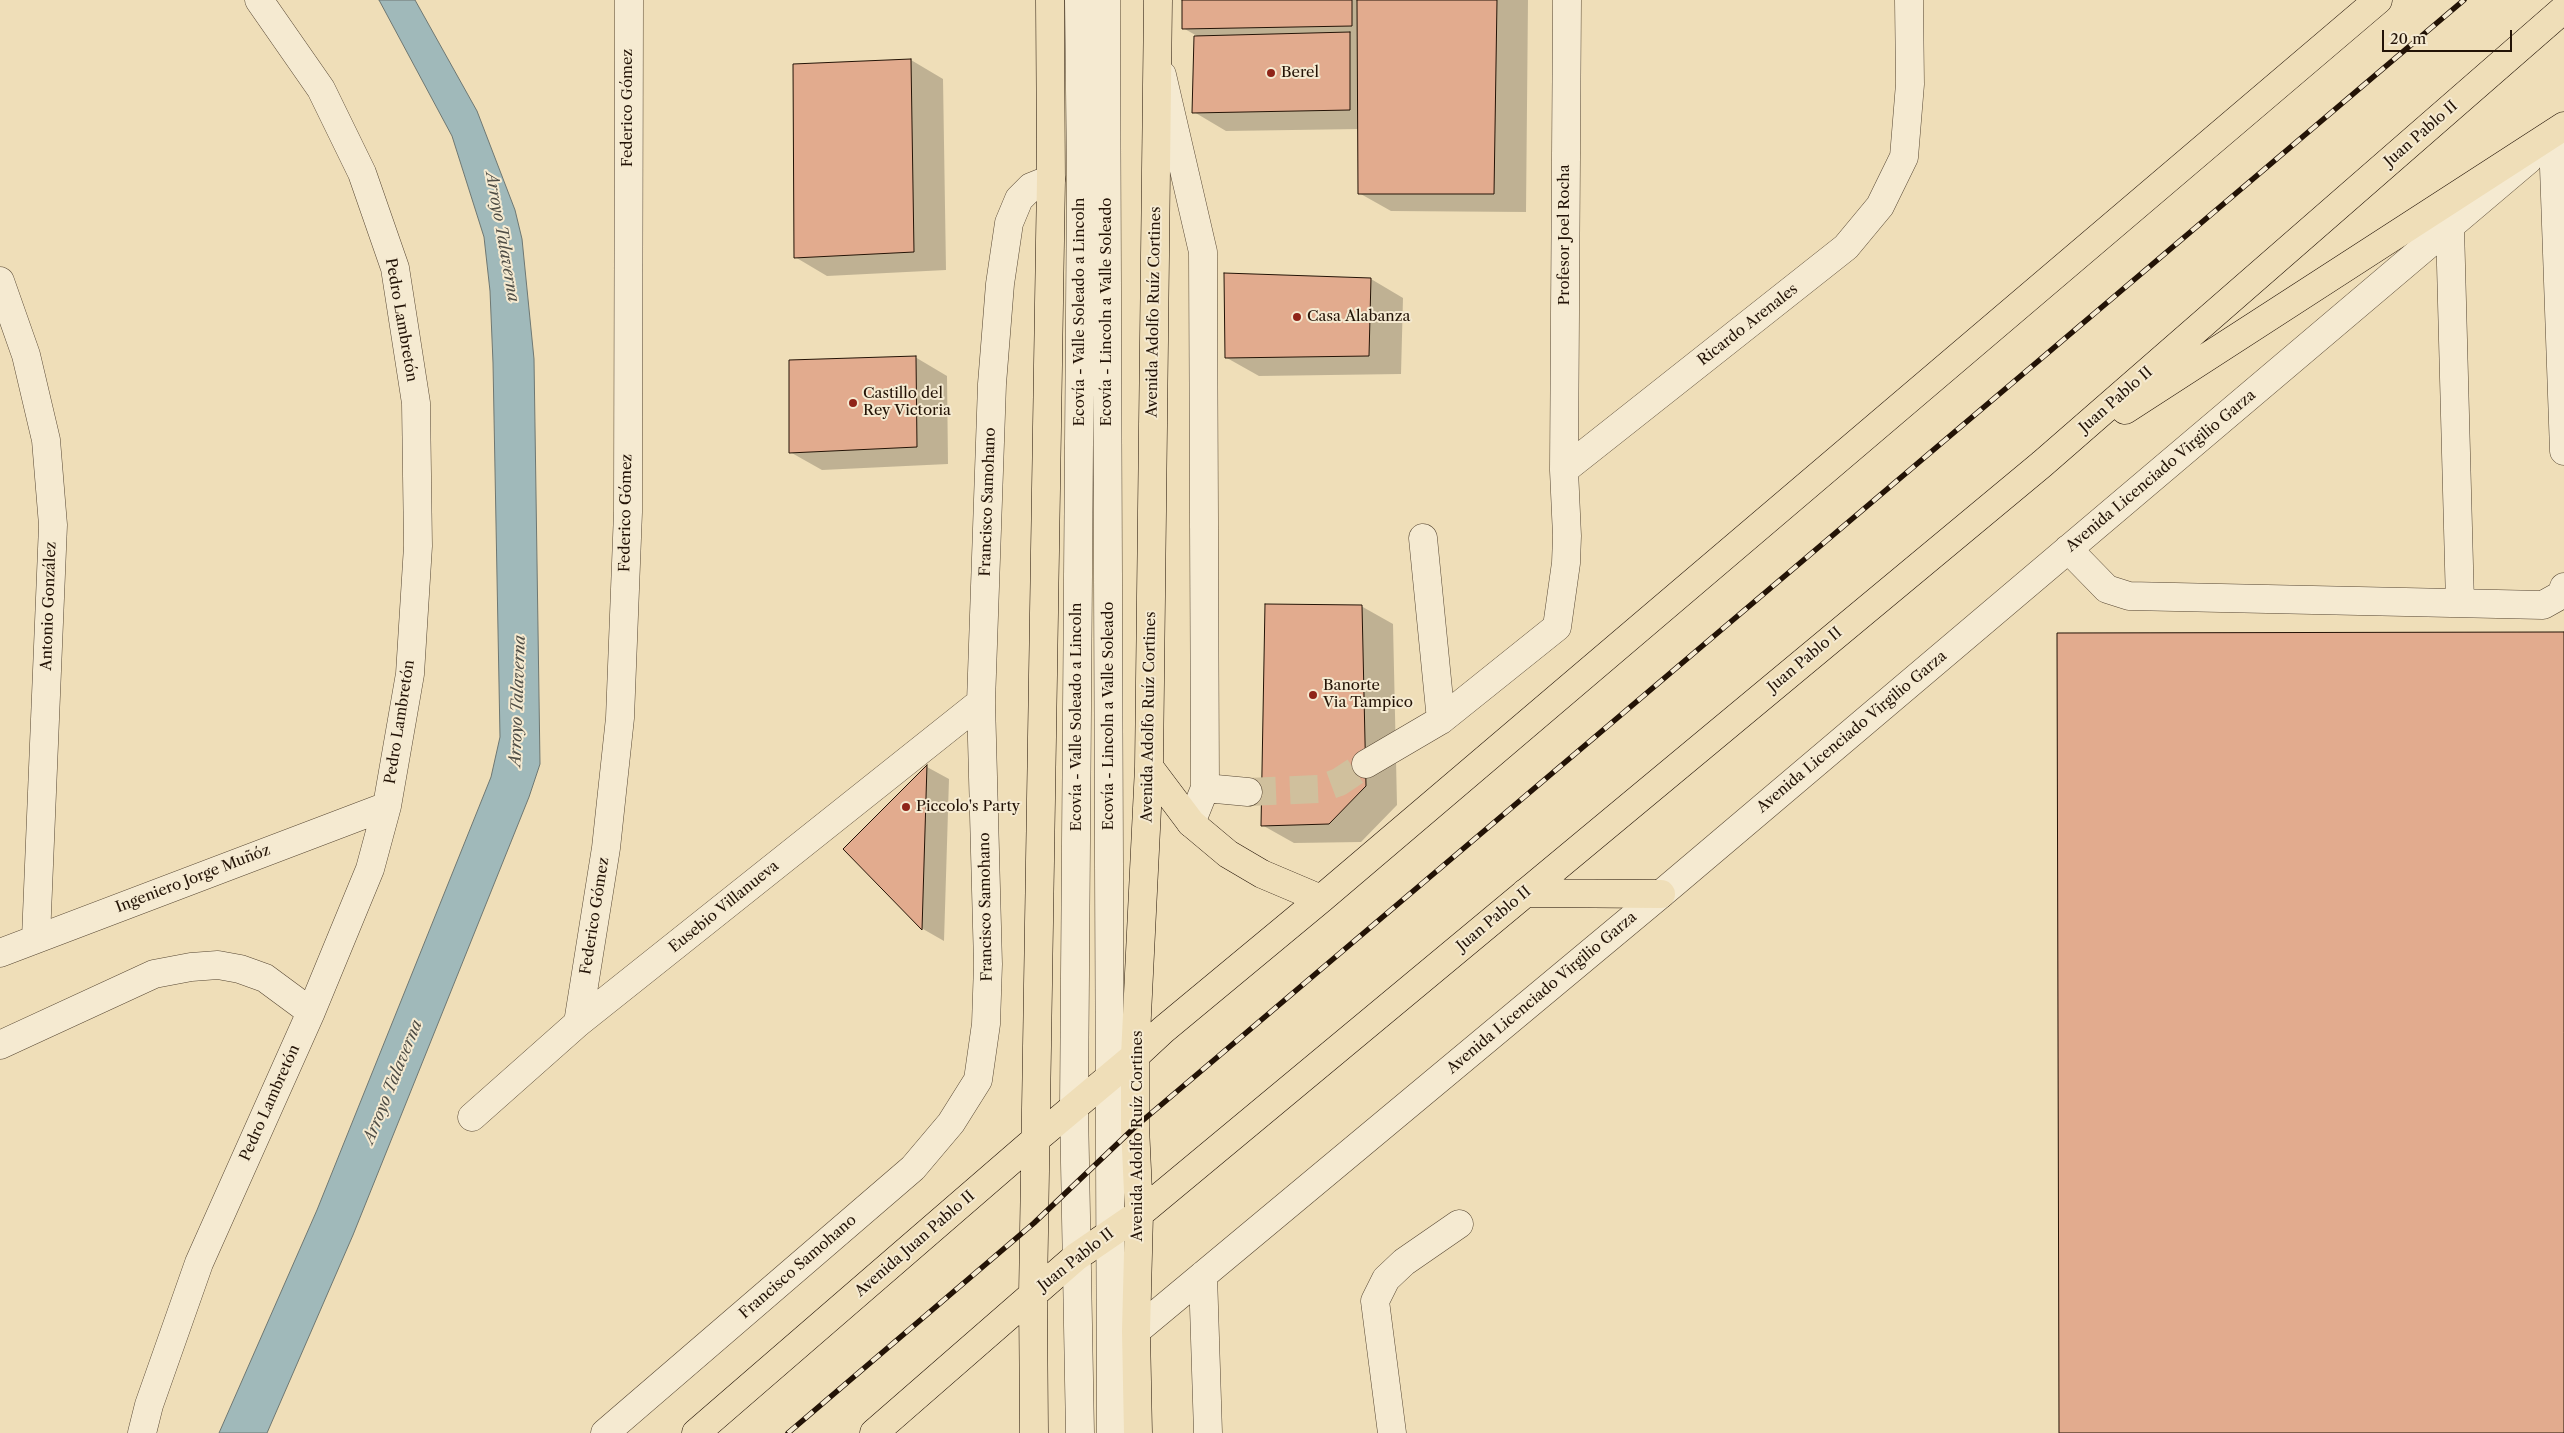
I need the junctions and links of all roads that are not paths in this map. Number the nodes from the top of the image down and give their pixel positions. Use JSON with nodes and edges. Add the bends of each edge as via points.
{"nodes":[{"id":1,"x":259,"y":0,"type":"edge"},
{"id":2,"x":629,"y":0,"type":"edge"},
{"id":3,"x":1050,"y":0,"type":"edge"},
{"id":4,"x":1079,"y":0,"type":"edge"},
{"id":5,"x":1106,"y":0,"type":"edge"},
{"id":6,"x":1158,"y":0,"type":"edge"},
{"id":7,"x":1567,"y":0,"type":"edge"},
{"id":8,"x":1909,"y":0,"type":"edge"},
{"id":9,"x":2378,"y":0,"type":"edge"},
{"id":10,"x":2564,"y":9,"type":"edge"},
{"id":11,"x":1158,"y":56,"type":"junction"},
{"id":12,"x":2560,"y":131,"type":"edge"},
{"id":13,"x":1051,"y":179,"type":"junction"},
{"id":14,"x":2450,"y":226,"type":"junction"},
{"id":15,"x":0,"y":281,"type":"edge"},
{"id":16,"x":2564,"y":450,"type":"edge"},
{"id":17,"x":2042,"y":464,"type":"junction"},
{"id":18,"x":1564,"y":470,"type":"junction"},
{"id":19,"x":1423,"y":538,"type":"dead end"},
{"id":20,"x":2068,"y":549,"type":"junction"},
{"id":21,"x":2564,"y":587,"type":"edge"},
{"id":22,"x":2460,"y":603,"type":"junction"},
{"id":23,"x":981,"y":702,"type":"junction"},
{"id":24,"x":1441,"y":720,"type":"junction"},
{"id":25,"x":1366,"y":764,"type":"tunnel mouth"},
{"id":26,"x":1149,"y":767,"type":"junction"},
{"id":27,"x":1206,"y":788,"type":"junction"},
{"id":28,"x":1248,"y":792,"type":"tunnel mouth"},
{"id":29,"x":387,"y":806,"type":"junction"},
{"id":30,"x":1191,"y":823,"type":"junction"},
{"id":31,"x":1526,"y":893,"type":"junction"},
{"id":32,"x":1661,"y":894,"type":"junction"},
{"id":33,"x":1321,"y":900,"type":"junction"},
{"id":34,"x":36,"y":938,"type":"junction"},
{"id":35,"x":0,"y":953,"type":"edge"},
{"id":36,"x":311,"y":1012,"type":"junction"},
{"id":37,"x":578,"y":1023,"type":"junction"},
{"id":38,"x":0,"y":1045,"type":"edge"},
{"id":39,"x":1136,"y":1056,"type":"junction"},
{"id":40,"x":1110,"y":1078,"type":"junction"},
{"id":41,"x":1074,"y":1108,"type":"junction"},
{"id":42,"x":472,"y":1117,"type":"dead end"},
{"id":43,"x":1036,"y":1139,"type":"junction"},
{"id":44,"x":1139,"y":1214,"type":"junction"},
{"id":45,"x":1459,"y":1224,"type":"dead end"},
{"id":46,"x":1111,"y":1233,"type":"junction"},
{"id":47,"x":1076,"y":1257,"type":"junction"},
{"id":48,"x":1203,"y":1275,"type":"junction"},
{"id":49,"x":1033,"y":1294,"type":"junction"},
{"id":50,"x":1136,"y":1331,"type":"junction"},
{"id":51,"x":142,"y":1433,"type":"edge"},
{"id":52,"x":605,"y":1433,"type":"edge"},
{"id":53,"x":696,"y":1433,"type":"edge"},
{"id":54,"x":874,"y":1433,"type":"edge"},
{"id":55,"x":1034,"y":1433,"type":"edge"},
{"id":56,"x":1080,"y":1433,"type":"edge"},
{"id":57,"x":1111,"y":1433,"type":"edge"},
{"id":58,"x":1138,"y":1433,"type":"edge"},
{"id":59,"x":1208,"y":1433,"type":"edge"},
{"id":60,"x":1392,"y":1433,"type":"edge"}],
"edges":[{"from":1,"to":29,"type":"street","name":"Pedro Lambretón","via":[[321,89],[362,172],[395,268],[416,402],[418,546],[410,674]]},
{"from":2,"to":37,"type":"street","name":"Federico Gómez","via":[[628,512],[620,718],[606,848]]},
{"from":3,"to":13,"type":"main road"},
{"from":4,"to":41,"type":"street","name":"Ecovía - Valle Soleado a Lincoln","via":[[1081,178]]},
{"from":5,"to":40,"type":"street","name":"Ecovía - Lincoln a Valle Soleado"},
{"from":6,"to":11,"type":"main road","name":"Avenida Adolfo Ruíz Cortines"},
{"from":7,"to":18,"type":"street","name":"Profesor Joel Rocha"},
{"from":8,"to":18,"type":"street","name":"Ricardo Arenales","via":[[1910,84],[1904,157],[1880,206],[1846,248]]},
{"from":9,"to":33,"type":"main road"},
{"from":10,"to":17,"type":"main road","name":"Juan Pablo II"},
{"from":11,"to":26,"type":"main road","name":"Avenida Adolfo Ruíz Cortines"},
{"from":11,"to":27,"type":"street","via":[[1203,252]]},
{"from":12,"to":14,"type":"street","name":"Avenida Licenciado Virgilio Garza"},
{"from":12,"to":16,"type":"street"},
{"from":12,"to":17,"type":"main road"},
{"from":13,"to":23,"type":"street","name":"Francisco Samohano","via":[[1031,187],[1018,199],[1009,223],[1000,284],[992,384]]},
{"from":13,"to":43,"type":"main road"},
{"from":14,"to":20,"type":"street","name":"Avenida Licenciado Virgilio Garza"},
{"from":14,"to":22,"type":"street"},
{"from":15,"to":34,"type":"street","name":"Antonio González","via":[[26,355],[46,440],[52,525]]},
{"from":17,"to":31,"type":"main road","name":"Juan Pablo II"},
{"from":18,"to":24,"type":"street","name":"Profesor Joel Rocha","via":[[1567,536],[1557,627]]},
{"from":19,"to":24,"type":"street"},
{"from":20,"to":22,"type":"street","via":[[2107,589],[2129,596]]},
{"from":20,"to":32,"type":"street","name":"Avenida Licenciado Virgilio Garza"},
{"from":21,"to":22,"type":"street","via":[[2561,595],[2543,605]]},
{"from":23,"to":37,"type":"street","name":"Eusebio Villanueva"},
{"from":23,"to":52,"type":"street","name":"Francisco Samohano","via":[[988,964],[986,1024],[978,1080],[951,1123],[913,1168]]},
{"from":24,"to":25,"type":"street","name":"Profesor Joel Rocha"},
{"from":26,"to":30,"type":"main road"},
{"from":26,"to":39,"type":"main road","name":"Avenida Adolfo Ruíz Cortines"},
{"from":27,"to":28,"type":"street"},
{"from":27,"to":30,"type":"street"},
{"from":29,"to":34,"type":"street","name":"Ingeniero Jorge Muñóz"},
{"from":29,"to":36,"type":"street","name":"Pedro Lambretón","via":[[370,869]]},
{"from":30,"to":33,"type":"main road","via":[[1228,854],[1262,874]]},
{"from":31,"to":32,"type":"main road"},
{"from":31,"to":44,"type":"main road","name":"Juan Pablo II"},
{"from":32,"to":48,"type":"street","name":"Avenida Licenciado Virgilio Garza"},
{"from":33,"to":39,"type":"main road"},
{"from":34,"to":35,"type":"street","name":"Ingeniero Jorge Muñóz"},
{"from":36,"to":38,"type":"street","via":[[257,975],[218,965],[191,967],[154,974]]},
{"from":36,"to":51,"type":"street","name":"Pedro Lambretón","via":[[199,1263]]},
{"from":37,"to":42,"type":"street","name":"Eusebio Villanueva"},
{"from":39,"to":40,"type":"main road","name":"Avenida Juan Pablo II"},
{"from":39,"to":44,"type":"main road","name":"Avenida Adolfo Ruíz Cortines"},
{"from":40,"to":41,"type":"main road","name":"Avenida Juan Pablo II"},
{"from":40,"to":46,"type":"street","name":"Ecovía - Lincoln a Valle Soleado"},
{"from":41,"to":43,"type":"main road","name":"Avenida Juan Pablo II"},
{"from":41,"to":47,"type":"street","name":"Ecovía - Valle Soleado a Lincoln"},
{"from":43,"to":49,"type":"main road"},
{"from":43,"to":53,"type":"main road","name":"Avenida Juan Pablo II"},
{"from":44,"to":46,"type":"main road","name":"Juan Pablo II"},
{"from":44,"to":50,"type":"main road","name":"Avenida Adolfo Ruíz Cortines"},
{"from":45,"to":60,"type":"street","via":[[1404,1262],[1386,1279],[1375,1301]]},
{"from":46,"to":47,"type":"main road","name":"Juan Pablo II"},
{"from":46,"to":57,"type":"street","name":"Ecovía - Lincoln a Valle Soleado"},
{"from":47,"to":49,"type":"main road","name":"Juan Pablo II"},
{"from":47,"to":56,"type":"street","name":"Ecovía - Valle Soleado a Lincoln"},
{"from":48,"to":50,"type":"street","name":"Avenida Licenciado Virgilio Garza"},
{"from":48,"to":59,"type":"street"},
{"from":49,"to":54,"type":"main road"},
{"from":49,"to":55,"type":"main road"},
{"from":50,"to":58,"type":"main road","name":"Avenida Adolfo Ruíz Cortines"}]}
